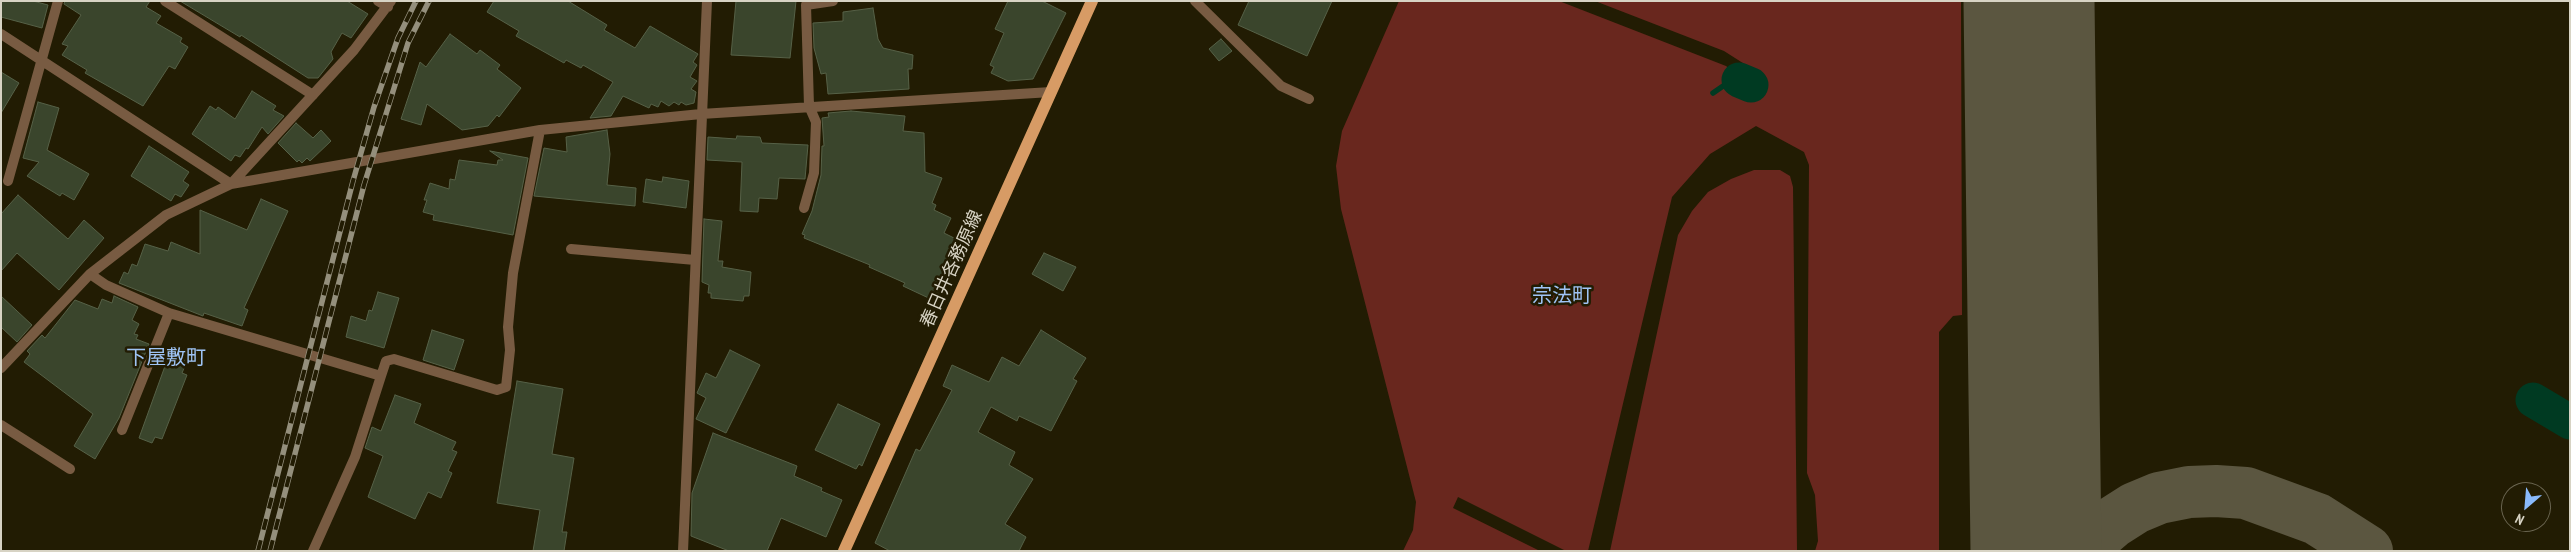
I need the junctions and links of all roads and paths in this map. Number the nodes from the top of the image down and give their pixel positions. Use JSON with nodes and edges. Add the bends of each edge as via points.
{"nodes":[{"id":1,"x":58,"y":1,"type":"edge"},
{"id":2,"x":165,"y":1,"type":"edge"},
{"id":3,"x":378,"y":1,"type":"edge"},
{"id":4,"x":707,"y":1,"type":"edge"},
{"id":5,"x":833,"y":1,"type":"edge"},
{"id":6,"x":1092,"y":1,"type":"edge"},
{"id":7,"x":1195,"y":1,"type":"edge"},
{"id":8,"x":390,"y":4,"type":"edge"},
{"id":9,"x":1,"y":34,"type":"edge"},
{"id":10,"x":42,"y":60,"type":"junction"},
{"id":11,"x":1050,"y":92,"type":"junction"},
{"id":12,"x":313,"y":95,"type":"junction"},
{"id":13,"x":1309,"y":98,"type":"dead end"},
{"id":14,"x":809,"y":106,"type":"junction"},
{"id":15,"x":701,"y":114,"type":"junction"},
{"id":16,"x":540,"y":130,"type":"junction"},
{"id":17,"x":8,"y":181,"type":"dead end"},
{"id":18,"x":231,"y":184,"type":"junction"},
{"id":19,"x":804,"y":208,"type":"dead end"},
{"id":20,"x":571,"y":249,"type":"dead end"},
{"id":21,"x":695,"y":260,"type":"junction"},
{"id":22,"x":90,"y":274,"type":"junction"},
{"id":23,"x":169,"y":313,"type":"junction"},
{"id":24,"x":1,"y":368,"type":"edge"},
{"id":25,"x":381,"y":376,"type":"junction"},
{"id":26,"x":1,"y":425,"type":"edge"},
{"id":27,"x":122,"y":430,"type":"dead end"},
{"id":28,"x":70,"y":470,"type":"dead end"},
{"id":29,"x":313,"y":551,"type":"edge"},
{"id":30,"x":683,"y":551,"type":"edge"},
{"id":31,"x":844,"y":551,"type":"edge"}],
"edges":[{"from":1,"to":10,"type":"street"},
{"from":2,"to":12,"type":"street"},
{"from":3,"to":8,"type":"street"},
{"from":4,"to":15,"type":"street"},
{"from":5,"to":14,"type":"street","via":[[806,5]]},
{"from":6,"to":11,"type":"main road","name":"春日井各務原線"},
{"from":7,"to":13,"type":"street","via":[[1280,86]]},
{"from":8,"to":12,"type":"street"},
{"from":9,"to":10,"type":"street"},
{"from":10,"to":17,"type":"street"},
{"from":10,"to":18,"type":"street"},
{"from":11,"to":14,"type":"street"},
{"from":11,"to":31,"type":"main road","name":"春日井各務原線"},
{"from":12,"to":18,"type":"street"},
{"from":14,"to":15,"type":"street"},
{"from":14,"to":19,"type":"street","via":[[816,122],[814,173]]},
{"from":15,"to":16,"type":"street"},
{"from":15,"to":21,"type":"street"},
{"from":16,"to":18,"type":"street"},
{"from":16,"to":25,"type":"street","via":[[513,273],[506,387],[497,390],[394,359],[386,362]]},
{"from":18,"to":22,"type":"street","via":[[166,215]]},
{"from":20,"to":21,"type":"street"},
{"from":21,"to":30,"type":"street"},
{"from":22,"to":23,"type":"street","via":[[106,285]]},
{"from":22,"to":24,"type":"street"},
{"from":23,"to":25,"type":"street"},
{"from":23,"to":27,"type":"street"},
{"from":25,"to":29,"type":"street","via":[[355,457]]},
{"from":26,"to":28,"type":"street"}]}
